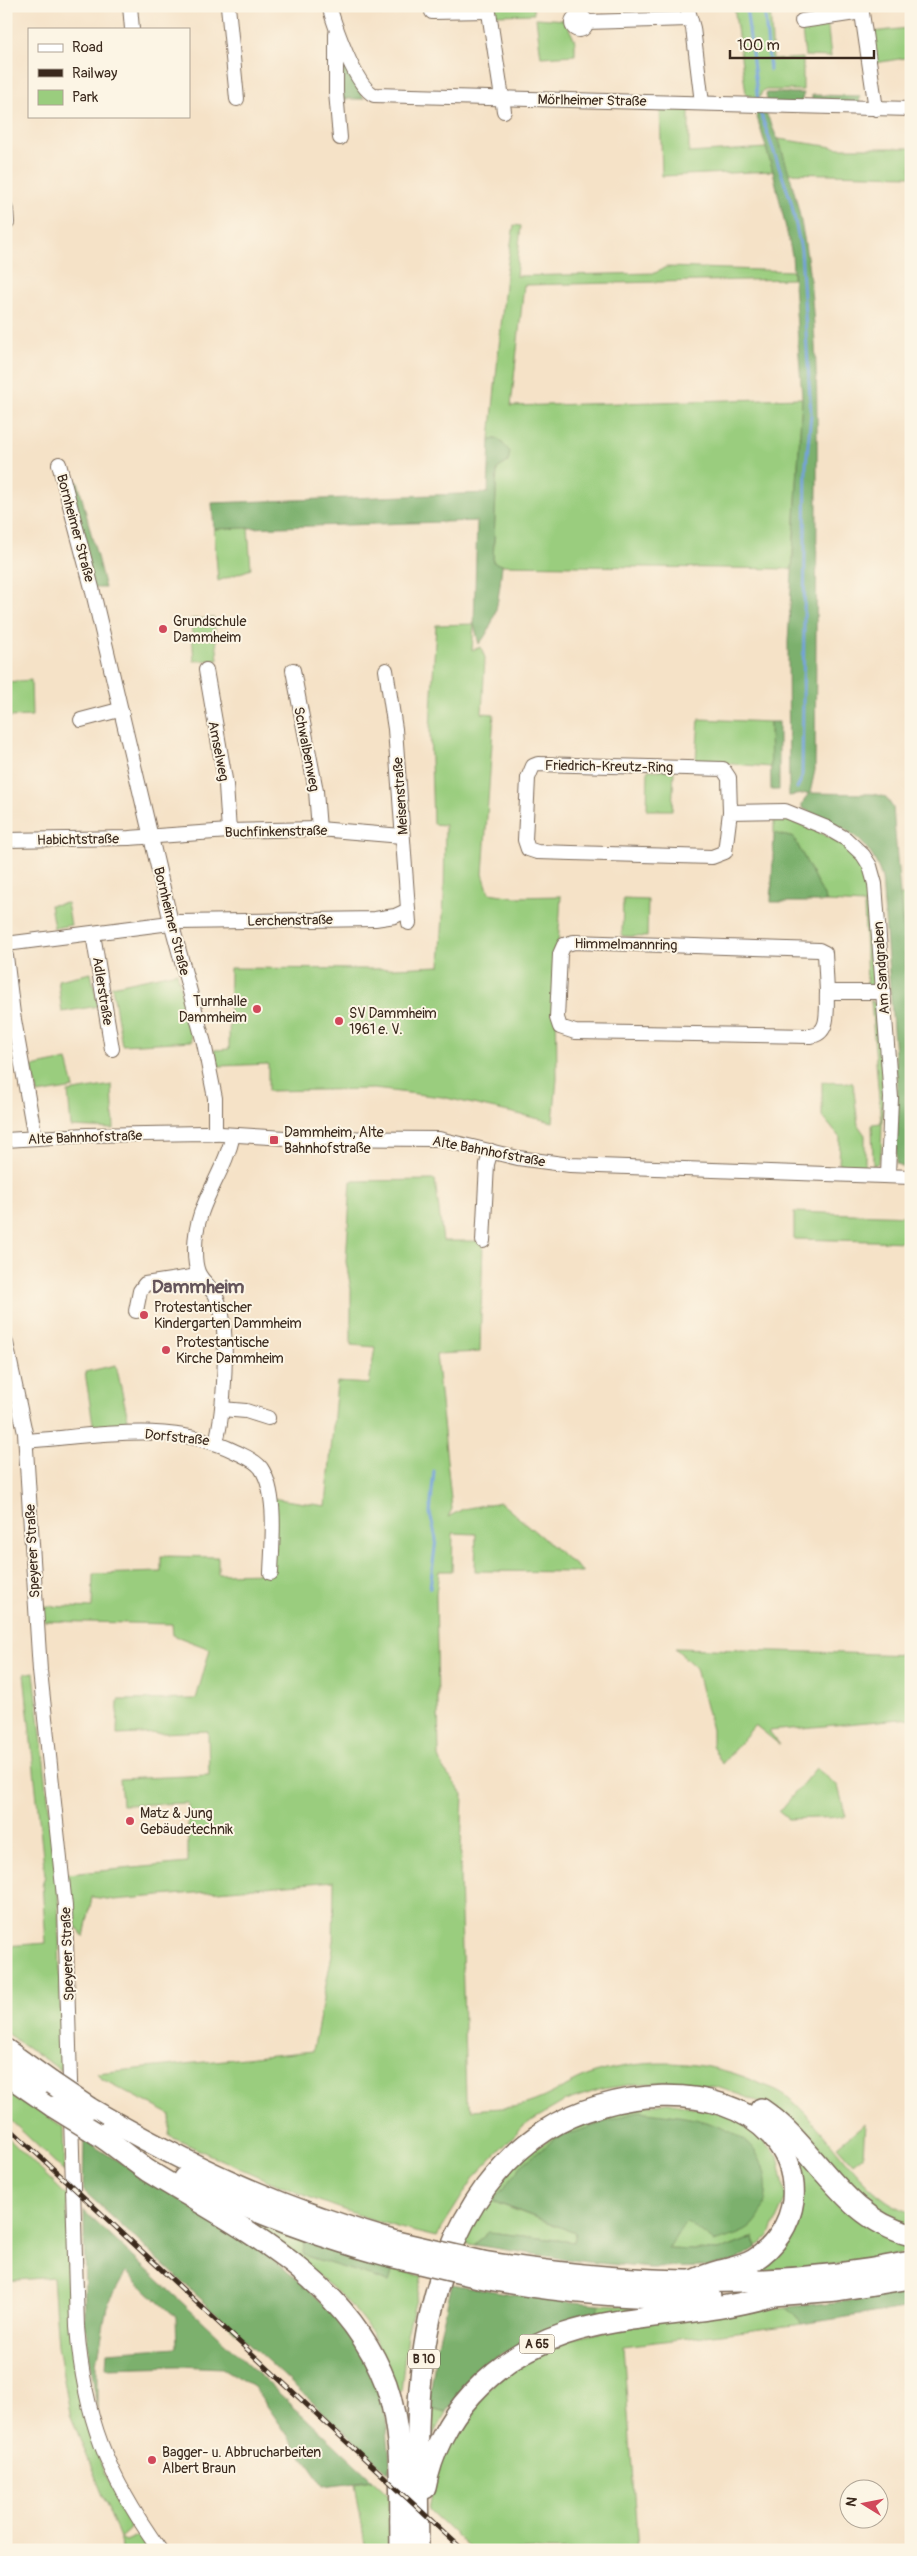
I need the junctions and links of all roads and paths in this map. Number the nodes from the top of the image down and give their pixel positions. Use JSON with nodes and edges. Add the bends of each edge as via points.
{"nodes":[{"id":1,"x":130,"y":6,"type":"edge"},
{"id":2,"x":228,"y":6,"type":"edge"},
{"id":3,"x":329,"y":6,"type":"edge"},
{"id":4,"x":488,"y":9,"type":"edge"},
{"id":5,"x":862,"y":9,"type":"edge"},
{"id":6,"x":432,"y":12,"type":"dead end"},
{"id":7,"x":688,"y":13,"type":"edge"},
{"id":8,"x":802,"y":21,"type":"dead end"},
{"id":9,"x":586,"y":22,"type":"dead end"},
{"id":10,"x":132,"y":28,"type":"edge"},
{"id":11,"x":336,"y":28,"type":"junction"},
{"id":12,"x":237,"y":99,"type":"dead end"},
{"id":13,"x":702,"y":103,"type":"junction"},
{"id":14,"x":503,"y":105,"type":"junction"},
{"id":15,"x":876,"y":108,"type":"junction"},
{"id":16,"x":911,"y":109,"type":"edge"},
{"id":17,"x":340,"y":138,"type":"dead end"},
{"id":18,"x":59,"y":464,"type":"dead end"},
{"id":19,"x":206,"y":670,"type":"dead end"},
{"id":20,"x":293,"y":670,"type":"dead end"},
{"id":21,"x":386,"y":670,"type":"dead end"},
{"id":22,"x":119,"y":710,"type":"junction"},
{"id":23,"x":81,"y":720,"type":"dead end"},
{"id":24,"x":730,"y":812,"type":"junction"},
{"id":25,"x":319,"y":829,"type":"junction"},
{"id":26,"x":229,"y":831,"type":"junction"},
{"id":27,"x":402,"y":836,"type":"junction"},
{"id":28,"x":150,"y":837,"type":"junction"},
{"id":29,"x":6,"y":840,"type":"edge"},
{"id":30,"x":408,"y":916,"type":"joint"},
{"id":31,"x":171,"y":922,"type":"junction"},
{"id":32,"x":93,"y":934,"type":"junction"},
{"id":33,"x":6,"y":944,"type":"edge"},
{"id":34,"x":6,"y":956,"type":"edge"},
{"id":35,"x":828,"y":992,"type":"junction"},
{"id":36,"x":883,"y":992,"type":"junction"},
{"id":37,"x":112,"y":1049,"type":"dead end"},
{"id":38,"x":215,"y":1134,"type":"junction"},
{"id":39,"x":232,"y":1135,"type":"junction"},
{"id":40,"x":35,"y":1138,"type":"junction"},
{"id":41,"x":6,"y":1140,"type":"edge"},
{"id":42,"x":491,"y":1151,"type":"junction"},
{"id":43,"x":888,"y":1175,"type":"junction"},
{"id":44,"x":911,"y":1177,"type":"edge"},
{"id":45,"x":483,"y":1241,"type":"dead end"},
{"id":46,"x":198,"y":1276,"type":"junction"},
{"id":47,"x":136,"y":1311,"type":"dead end"},
{"id":48,"x":6,"y":1343,"type":"edge"},
{"id":49,"x":222,"y":1409,"type":"junction"},
{"id":50,"x":268,"y":1418,"type":"dead end"},
{"id":51,"x":26,"y":1441,"type":"junction"},
{"id":52,"x":216,"y":1442,"type":"junction"},
{"id":53,"x":271,"y":1573,"type":"dead end"},
{"id":54,"x":6,"y":2050,"type":"edge"},
{"id":55,"x":6,"y":2074,"type":"edge"},
{"id":56,"x":747,"y":2116,"type":"joint"},
{"id":57,"x":104,"y":2138,"type":"junction"},
{"id":58,"x":911,"y":2235,"type":"edge"},
{"id":59,"x":393,"y":2249,"type":"junction"},
{"id":60,"x":911,"y":2262,"type":"edge"},
{"id":61,"x":481,"y":2269,"type":"junction"},
{"id":62,"x":911,"y":2278,"type":"edge"},
{"id":63,"x":690,"y":2282,"type":"junction"},
{"id":64,"x":774,"y":2296,"type":"junction"},
{"id":65,"x":401,"y":2522,"type":"junction"},
{"id":66,"x":412,"y":2547,"type":"edge"},
{"id":67,"x":160,"y":2550,"type":"edge"}],
"edges":[{"from":1,"to":10,"type":"street"},
{"from":2,"to":12,"type":"street"},
{"from":3,"to":11,"type":"street","name":"Mörlheimer Straße"},
{"from":4,"to":6,"type":"street"},
{"from":4,"to":14,"type":"street"},
{"from":5,"to":8,"type":"street"},
{"from":5,"to":15,"type":"street"},
{"from":7,"to":9,"type":"street"},
{"from":7,"to":13,"type":"street","via":[[693,28]]},
{"from":11,"to":14,"type":"street","name":"Mörlheimer Straße","via":[[367,92]]},
{"from":11,"to":17,"type":"street"},
{"from":13,"to":14,"type":"street","name":"Mörlheimer Straße"},
{"from":13,"to":15,"type":"street","name":"Mörlheimer Straße"},
{"from":15,"to":16,"type":"street","name":"Mörlheimer Straße"},
{"from":18,"to":22,"type":"street","name":"Bornheimer Straße","via":[[92,588]]},
{"from":19,"to":26,"type":"street","name":"Amselweg","via":[[226,785]]},
{"from":20,"to":25,"type":"street","name":"Schwalbenweg","via":[[316,791]]},
{"from":21,"to":27,"type":"street","name":"Meisenstraße","via":[[395,729]]},
{"from":22,"to":23,"type":"street"},
{"from":22,"to":28,"type":"street","name":"Bornheimer Straße"},
{"from":24,"to":24,"type":"street","name":"Friedrich-Kreutz-Ring","via":[[725,852],[712,857],[537,852],[528,849],[525,840],[528,778],[538,764],[723,770],[730,778]]},
{"from":24,"to":36,"type":"street","name":"Am Sandgraben","via":[[785,811],[837,834],[859,850],[870,866],[875,884]]},
{"from":25,"to":26,"type":"street","name":"Buchfinkenstraße"},
{"from":25,"to":27,"type":"street","name":"Buchfinkenstraße"},
{"from":26,"to":28,"type":"street","name":"Buchfinkenstraße"},
{"from":27,"to":30,"type":"street","name":"Meisenstraße"},
{"from":28,"to":29,"type":"street","name":"Habichtstraße"},
{"from":28,"to":31,"type":"street","name":"Bornheimer Straße"},
{"from":30,"to":31,"type":"street","name":"Lerchenstraße"},
{"from":31,"to":32,"type":"street"},
{"from":31,"to":38,"type":"street","name":"Bornheimer Straße","via":[[212,1077]]},
{"from":32,"to":33,"type":"street"},
{"from":32,"to":37,"type":"street","name":"Adlerstraße"},
{"from":34,"to":40,"type":"street"},
{"from":35,"to":35,"type":"street","name":"Himmelmannring","via":[[823,1029],[819,1034],[810,1036],[574,1032],[560,1027],[557,1018],[560,954],[564,945],[574,942],[819,950],[826,955]]},
{"from":35,"to":36,"type":"street"},
{"from":36,"to":43,"type":"street","name":"Am Sandgraben","via":[[891,1098]]},
{"from":38,"to":39,"type":"street","name":"Alte Bahnhofstraße"},
{"from":38,"to":40,"type":"street","name":"Alte Bahnhofstraße"},
{"from":39,"to":42,"type":"street","name":"Alte Bahnhofstraße","via":[[438,1139]]},
{"from":39,"to":46,"type":"street","via":[[230,1147],[198,1220],[195,1250]]},
{"from":40,"to":41,"type":"street","name":"Alte Bahnhofstraße"},
{"from":42,"to":43,"type":"street","name":"Alte Bahnhofstraße","via":[[534,1161],[591,1167]]},
{"from":42,"to":45,"type":"street","via":[[487,1164]]},
{"from":43,"to":44,"type":"street","name":"Alte Bahnhofstraße"},
{"from":46,"to":47,"type":"street","via":[[145,1284],[140,1291]]},
{"from":46,"to":49,"type":"street","name":"Dorfstraße","via":[[218,1300],[222,1317]]},
{"from":48,"to":51,"type":"street","name":"Speyerer Straße"},
{"from":49,"to":50,"type":"street"},
{"from":49,"to":52,"type":"street","name":"Dorfstraße"},
{"from":51,"to":52,"type":"street","name":"Dorfstraße","via":[[143,1433],[192,1436]]},
{"from":51,"to":67,"type":"street","name":"Speyerer Straße","via":[[40,1671],[66,1913],[80,2364],[102,2450],[130,2507]]},
{"from":52,"to":53,"type":"street","via":[[256,1463],[267,1482],[271,1506]]},
{"from":54,"to":59,"type":"highway","number":"A 65","bridge":true,"via":[[89,2108],[142,2139],[216,2177]]},
{"from":55,"to":57,"type":"highway","number":"A 65","bridge":true},
{"from":56,"to":63,"type":"highway","number":"A 65","via":[[766,2129],[786,2157],[793,2183],[792,2208],[779,2236],[759,2256],[746,2264]]},
{"from":56,"to":66,"type":"highway","number":"B 10","via":[[722,2105],[682,2098],[649,2097],[610,2104],[578,2114],[545,2131],[512,2157],[484,2189],[451,2249],[430,2323],[420,2400]]},
{"from":57,"to":59,"type":"highway","number":"A 65","via":[[239,2204],[326,2237]]},
{"from":57,"to":65,"type":"highway","via":[[146,2169],[276,2251],[308,2275],[342,2308],[374,2359],[393,2410]]},
{"from":58,"to":65,"type":"highway","number":"B 10","via":[[877,2222],[855,2206],[792,2134],[759,2108],[725,2094],[683,2086],[655,2085],[621,2089],[565,2107],[517,2137],[495,2158],[467,2193],[436,2256],[420,2314],[407,2410]]},
{"from":59,"to":61,"type":"highway","number":"A 65","bridge":true},
{"from":60,"to":63,"type":"highway","number":"A 65","via":[[765,2280]]},
{"from":61,"to":63,"type":"highway","number":"A 65"},
{"from":61,"to":64,"type":"highway","number":"A 65","via":[[555,2289],[629,2296]]},
{"from":62,"to":64,"type":"highway","number":"A 65"},
{"from":64,"to":66,"type":"highway","number":"A 65","via":[[739,2306],[581,2328],[546,2340],[513,2358],[483,2382],[447,2428],[428,2476]]},
{"from":65,"to":66,"type":"highway","number":"B 10"}]}
